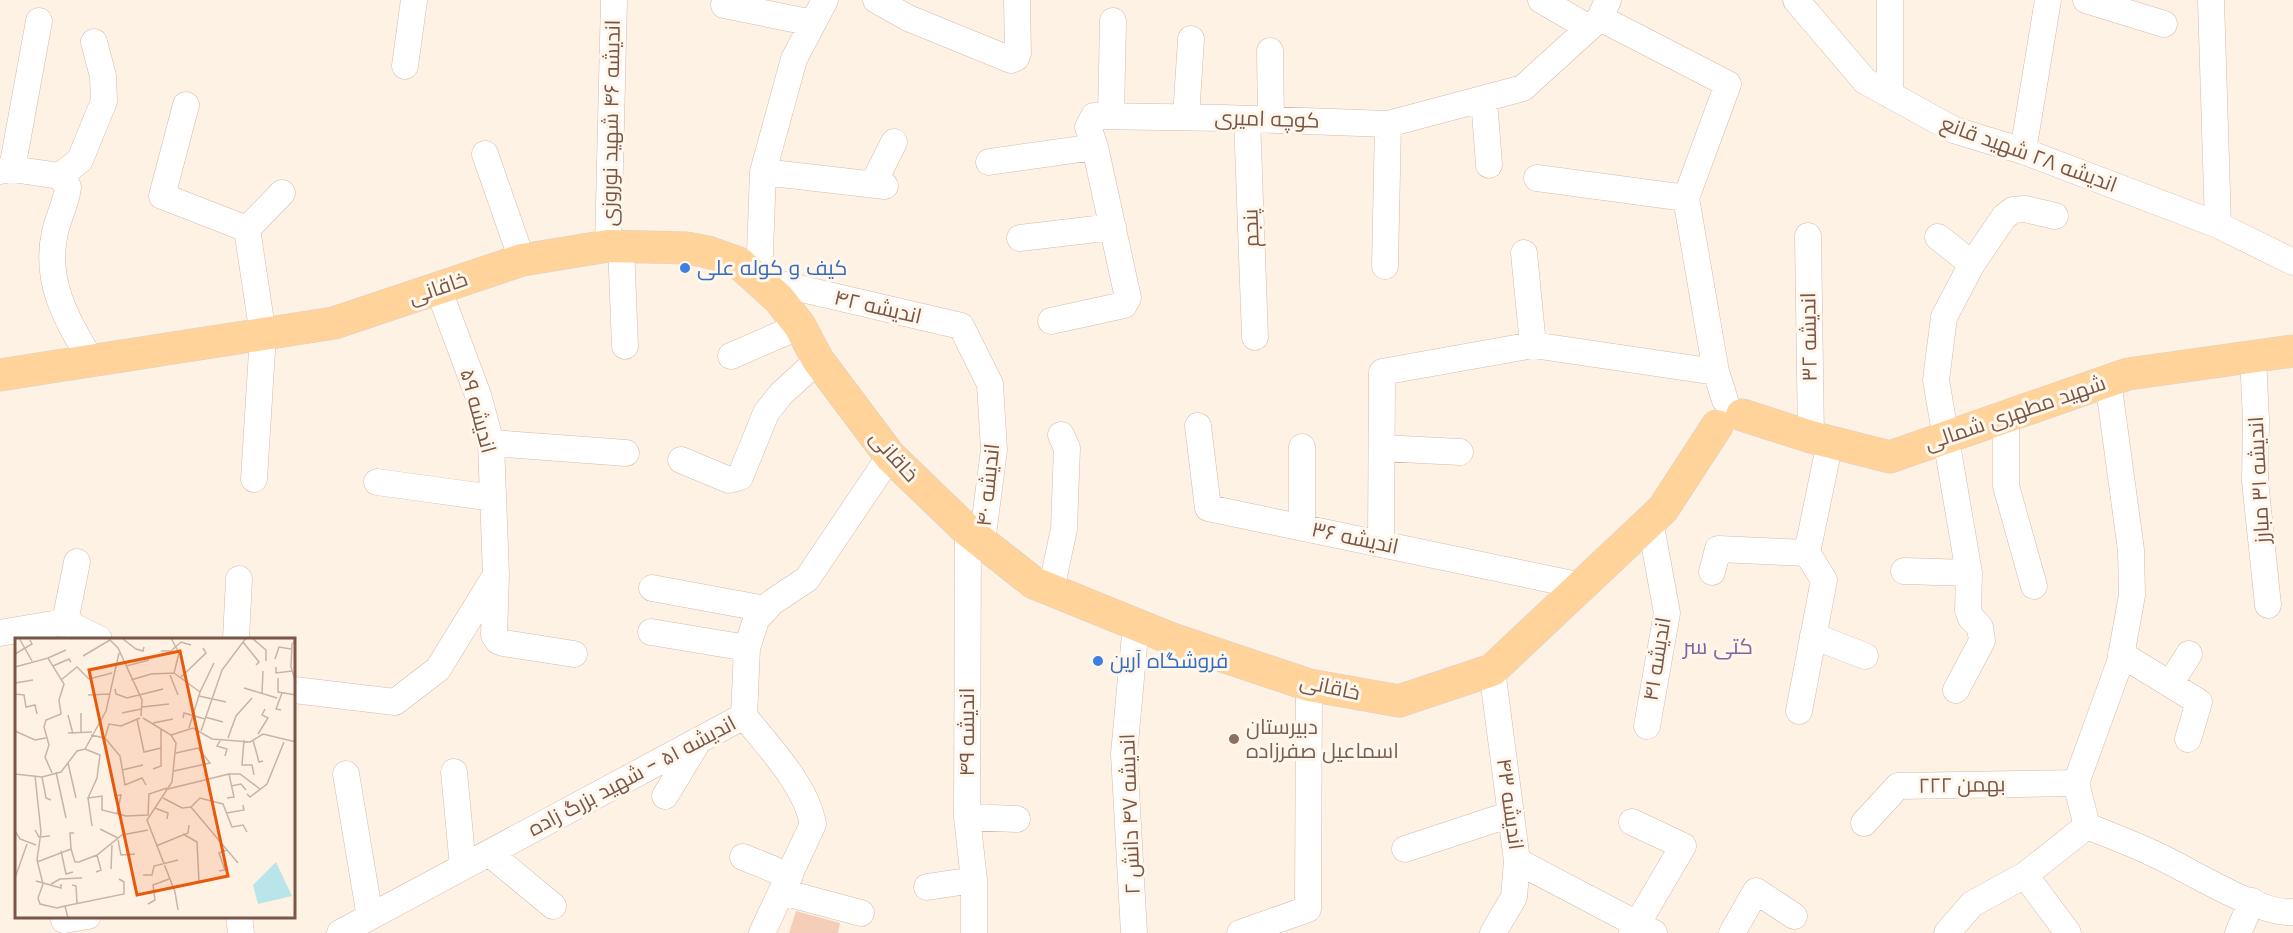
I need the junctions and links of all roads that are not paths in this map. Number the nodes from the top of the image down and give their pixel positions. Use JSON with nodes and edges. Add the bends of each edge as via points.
{"nodes":[{"id":1,"x":414,"y":0,"type":"edge"},
{"id":2,"x":614,"y":0,"type":"edge"},
{"id":3,"x":825,"y":0,"type":"edge"},
{"id":4,"x":876,"y":0,"type":"edge"},
{"id":5,"x":1017,"y":0,"type":"edge"},
{"id":6,"x":1541,"y":0,"type":"edge"},
{"id":7,"x":1796,"y":0,"type":"edge"},
{"id":8,"x":1890,"y":0,"type":"edge"},
{"id":9,"x":2086,"y":0,"type":"edge"},
{"id":10,"x":2211,"y":0,"type":"edge"},
{"id":11,"x":2041,"y":1,"type":"edge"},
{"id":12,"x":724,"y":5,"type":"dead end"},
{"id":13,"x":1599,"y":15,"type":"edge"},
{"id":14,"x":39,"y":21,"type":"dead end"},
{"id":15,"x":1113,"y":21,"type":"dead end"},
{"id":16,"x":813,"y":22,"type":"junction"},
{"id":17,"x":2164,"y":24,"type":"dead end"},
{"id":18,"x":1191,"y":39,"type":"dead end"},
{"id":19,"x":94,"y":42,"type":"dead end"},
{"id":20,"x":1270,"y":51,"type":"dead end"},
{"id":21,"x":405,"y":66,"type":"dead end"},
{"id":22,"x":1890,"y":95,"type":"junction"},
{"id":23,"x":1484,"y":99,"type":"junction"},
{"id":24,"x":186,"y":105,"type":"dead end"},
{"id":25,"x":1112,"y":116,"type":"junction"},
{"id":26,"x":1186,"y":117,"type":"junction"},
{"id":27,"x":1259,"y":119,"type":"junction"},
{"id":28,"x":1388,"y":124,"type":"junction"},
{"id":29,"x":894,"y":142,"type":"dead end"},
{"id":30,"x":1095,"y":147,"type":"junction"},
{"id":31,"x":2023,"y":151,"type":"junction"},
{"id":32,"x":485,"y":154,"type":"dead end"},
{"id":33,"x":989,"y":162,"type":"dead end"},
{"id":34,"x":1488,"y":165,"type":"dead end"},
{"id":35,"x":6,"y":170,"type":"edge"},
{"id":36,"x":763,"y":172,"type":"junction"},
{"id":37,"x":60,"y":176,"type":"junction"},
{"id":38,"x":1537,"y":178,"type":"dead end"},
{"id":39,"x":282,"y":193,"type":"dead end"},
{"id":40,"x":1686,"y":198,"type":"junction"},
{"id":41,"x":2055,"y":216,"type":"dead end"},
{"id":42,"x":2218,"y":225,"type":"junction"},
{"id":43,"x":1113,"y":227,"type":"junction"},
{"id":44,"x":247,"y":229,"type":"junction"},
{"id":45,"x":1808,"y":236,"type":"dead end"},
{"id":46,"x":1938,"y":237,"type":"dead end"},
{"id":47,"x":1020,"y":238,"type":"dead end"},
{"id":48,"x":615,"y":246,"type":"junction"},
{"id":49,"x":1524,"y":253,"type":"dead end"},
{"id":50,"x":522,"y":260,"type":"junction"},
{"id":51,"x":2293,"y":262,"type":"edge"},
{"id":52,"x":1972,"y":264,"type":"junction"},
{"id":53,"x":1385,"y":266,"type":"dead end"},
{"id":54,"x":759,"y":279,"type":"junction"},
{"id":55,"x":438,"y":288,"type":"junction"},
{"id":56,"x":1051,"y":321,"type":"dead end"},
{"id":57,"x":801,"y":326,"type":"junction"},
{"id":58,"x":961,"y":326,"type":"joint"},
{"id":59,"x":263,"y":335,"type":"junction"},
{"id":60,"x":1255,"y":337,"type":"dead end"},
{"id":61,"x":1533,"y":345,"type":"junction"},
{"id":62,"x":625,"y":346,"type":"dead end"},
{"id":63,"x":2293,"y":351,"type":"edge"},
{"id":64,"x":731,"y":356,"type":"dead end"},
{"id":65,"x":2253,"y":356,"type":"junction"},
{"id":66,"x":90,"y":359,"type":"junction"},
{"id":67,"x":819,"y":360,"type":"junction"},
{"id":68,"x":1716,"y":372,"type":"junction"},
{"id":69,"x":0,"y":375,"type":"edge"},
{"id":70,"x":2108,"y":381,"type":"junction"},
{"id":71,"x":1728,"y":414,"type":"junction"},
{"id":72,"x":2006,"y":416,"type":"junction"},
{"id":73,"x":1198,"y":426,"type":"dead end"},
{"id":74,"x":1061,"y":435,"type":"dead end"},
{"id":75,"x":1948,"y":437,"type":"junction"},
{"id":76,"x":1820,"y":439,"type":"junction"},
{"id":77,"x":491,"y":443,"type":"junction"},
{"id":78,"x":1302,"y":447,"type":"dead end"},
{"id":79,"x":1382,"y":448,"type":"junction"},
{"id":80,"x":1460,"y":452,"type":"dead end"},
{"id":81,"x":626,"y":453,"type":"dead end"},
{"id":82,"x":890,"y":456,"type":"junction"},
{"id":83,"x":681,"y":460,"type":"dead end"},
{"id":84,"x":254,"y":479,"type":"dead end"},
{"id":85,"x":377,"y":482,"type":"dead end"},
{"id":86,"x":493,"y":498,"type":"junction"},
{"id":87,"x":1650,"y":521,"type":"junction"},
{"id":88,"x":1302,"y":527,"type":"junction"},
{"id":89,"x":975,"y":536,"type":"junction"},
{"id":90,"x":1382,"y":543,"type":"junction"},
{"id":91,"x":1807,"y":553,"type":"junction"},
{"id":92,"x":77,"y":562,"type":"dead end"},
{"id":93,"x":1904,"y":571,"type":"dead end"},
{"id":94,"x":1712,"y":572,"type":"dead end"},
{"id":95,"x":1969,"y":573,"type":"junction"},
{"id":96,"x":496,"y":575,"type":"junction"},
{"id":97,"x":239,"y":579,"type":"dead end"},
{"id":98,"x":1582,"y":586,"type":"junction"},
{"id":99,"x":2034,"y":586,"type":"dead end"},
{"id":100,"x":652,"y":588,"type":"dead end"},
{"id":101,"x":1051,"y":590,"type":"junction"},
{"id":102,"x":2268,"y":605,"type":"dead end"},
{"id":103,"x":766,"y":609,"type":"junction"},
{"id":104,"x":65,"y":622,"type":"junction"},
{"id":105,"x":1136,"y":624,"type":"junction"},
{"id":106,"x":651,"y":632,"type":"dead end"},
{"id":107,"x":0,"y":633,"type":"edge"},
{"id":108,"x":1813,"y":636,"type":"junction"},
{"id":109,"x":97,"y":638,"type":"edge"},
{"id":110,"x":236,"y":638,"type":"edge"},
{"id":111,"x":747,"y":648,"type":"junction"},
{"id":112,"x":574,"y":654,"type":"dead end"},
{"id":113,"x":2121,"y":654,"type":"junction"},
{"id":114,"x":2189,"y":654,"type":"dead end"},
{"id":115,"x":1865,"y":656,"type":"dead end"},
{"id":116,"x":1492,"y":670,"type":"junction"},
{"id":117,"x":2170,"y":684,"type":"junction"},
{"id":118,"x":1309,"y":685,"type":"junction"},
{"id":119,"x":296,"y":690,"type":"edge"},
{"id":120,"x":1956,"y":690,"type":"dead end"},
{"id":121,"x":1799,"y":711,"type":"dead end"},
{"id":122,"x":744,"y":716,"type":"junction"},
{"id":123,"x":1647,"y":726,"type":"dead end"},
{"id":124,"x":2188,"y":739,"type":"dead end"},
{"id":125,"x":699,"y":740,"type":"junction"},
{"id":126,"x":454,"y":772,"type":"dead end"},
{"id":127,"x":346,"y":774,"type":"dead end"},
{"id":128,"x":2076,"y":783,"type":"junction"},
{"id":129,"x":665,"y":796,"type":"dead end"},
{"id":130,"x":1511,"y":814,"type":"junction"},
{"id":131,"x":967,"y":817,"type":"junction"},
{"id":132,"x":1017,"y":819,"type":"dead end"},
{"id":133,"x":1632,"y":822,"type":"dead end"},
{"id":134,"x":1864,"y":823,"type":"dead end"},
{"id":135,"x":2087,"y":826,"type":"junction"},
{"id":136,"x":1405,"y":849,"type":"dead end"},
{"id":137,"x":489,"y":853,"type":"junction"},
{"id":138,"x":743,"y":856,"type":"dead end"},
{"id":139,"x":1517,"y":861,"type":"junction"},
{"id":140,"x":463,"y":867,"type":"junction"},
{"id":141,"x":2025,"y":875,"type":"junction"},
{"id":142,"x":974,"y":880,"type":"junction"},
{"id":143,"x":786,"y":884,"type":"junction"},
{"id":144,"x":927,"y":887,"type":"dead end"},
{"id":145,"x":2252,"y":902,"type":"junction"},
{"id":146,"x":553,"y":906,"type":"dead end"},
{"id":147,"x":2293,"y":912,"type":"edge"},
{"id":148,"x":861,"y":913,"type":"dead end"},
{"id":149,"x":1794,"y":916,"type":"dead end"},
{"id":150,"x":370,"y":917,"type":"junction"},
{"id":151,"x":239,"y":918,"type":"edge"},
{"id":152,"x":1641,"y":930,"type":"edge"},
{"id":153,"x":242,"y":933,"type":"edge"},
{"id":154,"x":340,"y":933,"type":"edge"},
{"id":155,"x":762,"y":933,"type":"edge"},
{"id":156,"x":974,"y":933,"type":"edge"},
{"id":157,"x":1134,"y":933,"type":"edge"},
{"id":158,"x":1240,"y":933,"type":"edge"},
{"id":159,"x":1493,"y":933,"type":"edge"},
{"id":160,"x":1731,"y":933,"type":"edge"},
{"id":161,"x":1947,"y":933,"type":"edge"},
{"id":162,"x":2068,"y":933,"type":"edge"},
{"id":163,"x":2238,"y":933,"type":"edge"}],
"edges":[{"from":1,"to":21,"type":"street"},
{"from":2,"to":48,"type":"street","name":"اندیشه ۴۶ شهید نوروزی"},
{"from":3,"to":16,"type":"street"},
{"from":4,"to":5,"type":"street","via":[[908,18],[1011,60],[1018,53]]},
{"from":6,"to":13,"type":"street"},
{"from":7,"to":22,"type":"street","name":"اندیشه ۲۸ شهید قانع","via":[[1865,81]]},
{"from":8,"to":22,"type":"street"},
{"from":9,"to":17,"type":"street"},
{"from":10,"to":42,"type":"street"},
{"from":11,"to":31,"type":"street"},
{"from":12,"to":16,"type":"street"},
{"from":13,"to":23,"type":"street","name":"کوچه امیری","via":[[1523,88]]},
{"from":13,"to":40,"type":"street","via":[[1728,84]]},
{"from":14,"to":35,"type":"street"},
{"from":15,"to":25,"type":"street"},
{"from":16,"to":36,"type":"street","via":[[794,59]]},
{"from":18,"to":26,"type":"street"},
{"from":19,"to":37,"type":"street","via":[[103,76],[104,101],[80,160]]},
{"from":20,"to":27,"type":"street","name":"پنجم"},
{"from":22,"to":31,"type":"street","name":"اندیشه ۲۸ شهید قانع","via":[[1954,130]]},
{"from":23,"to":28,"type":"street","name":"کوچه امیری"},
{"from":23,"to":34,"type":"street"},
{"from":24,"to":44,"type":"street","via":[[162,195]]},
{"from":25,"to":26,"type":"street","name":"کوچه امیری"},
{"from":25,"to":30,"type":"street","name":"کوچه امیری","via":[[1094,116],[1090,121],[1088,127]]},
{"from":26,"to":27,"type":"street","name":"کوچه امیری"},
{"from":27,"to":28,"type":"street","name":"کوچه امیری"},
{"from":27,"to":60,"type":"street","name":"پنجم"},
{"from":28,"to":53,"type":"street"},
{"from":29,"to":36,"type":"street","via":[[879,185]]},
{"from":30,"to":33,"type":"street"},
{"from":30,"to":43,"type":"street","name":"کوچه امیری"},
{"from":31,"to":42,"type":"street","name":"اندیشه ۲۸ شهید قانع"},
{"from":32,"to":50,"type":"street"},
{"from":35,"to":37,"type":"street"},
{"from":36,"to":54,"type":"street"},
{"from":37,"to":66,"type":"street","via":[[68,187],[55,231],[51,265],[60,304]]},
{"from":38,"to":40,"type":"street"},
{"from":39,"to":44,"type":"street"},
{"from":40,"to":68,"type":"street"},
{"from":41,"to":52,"type":"street","via":[[2013,210]]},
{"from":42,"to":51,"type":"street","name":"اندیشه ۲۸ شهید قانع"},
{"from":43,"to":47,"type":"street"},
{"from":43,"to":56,"type":"street","name":"کوچه امیری","via":[[1126,303]]},
{"from":44,"to":59,"type":"street"},
{"from":45,"to":76,"type":"street","name":"اندیشه ۳۲"},
{"from":46,"to":52,"type":"street"},
{"from":48,"to":50,"type":"main road","name":"خاقانی"},
{"from":48,"to":54,"type":"main road","name":"خاقانی","via":[[708,252],[739,262]]},
{"from":48,"to":62,"type":"street","name":"اندیشه ۴۶ شهید نوروزی"},
{"from":49,"to":61,"type":"street"},
{"from":50,"to":55,"type":"main road","name":"خاقانی"},
{"from":52,"to":75,"type":"street","via":[[1944,317],[1936,380]]},
{"from":54,"to":57,"type":"main road","name":"خاقانی"},
{"from":54,"to":58,"type":"street","name":"اندیشه ۴۲"},
{"from":55,"to":59,"type":"main road","name":"خاقانی","via":[[334,323]]},
{"from":55,"to":77,"type":"street","name":"اندیشه ۵۹","via":[[478,395]]},
{"from":57,"to":64,"type":"street"},
{"from":57,"to":67,"type":"main road","name":"خاقانی"},
{"from":58,"to":89,"type":"street","name":"اندیشه ۴۰","via":[[990,384],[994,450]]},
{"from":59,"to":66,"type":"main road","name":"خاقانی"},
{"from":59,"to":84,"type":"street"},
{"from":61,"to":68,"type":"street"},
{"from":61,"to":79,"type":"street","via":[[1382,372]]},
{"from":63,"to":65,"type":"main road","name":"شهید مطهری شمالی"},
{"from":65,"to":70,"type":"main road","name":"شهید مطهری شمالی","via":[[2128,374]]},
{"from":65,"to":102,"type":"street","name":"اندیشه ۳۱ مبارز","via":[[2255,482]]},
{"from":66,"to":69,"type":"main road","name":"خاقانی"},
{"from":67,"to":82,"type":"main road","name":"خاقانی"},
{"from":67,"to":83,"type":"street","via":[[766,413],[740,477],[729,480]]},
{"from":68,"to":71,"type":"street"},
{"from":70,"to":72,"type":"main road","name":"شهید مطهری شمالی"},
{"from":70,"to":113,"type":"street","via":[[2132,550],[2132,596]]},
{"from":71,"to":76,"type":"main road","name":"شهید مطهری شمالی"},
{"from":71,"to":87,"type":"main road","name":"خاقانی","via":[[1663,509]]},
{"from":72,"to":75,"type":"main road","name":"شهید مطهری شمالی"},
{"from":72,"to":99,"type":"street","via":[[2006,486]]},
{"from":73,"to":88,"type":"street","name":"اندیشه ۳۶","via":[[1208,508]]},
{"from":74,"to":101,"type":"street","via":[[1067,448],[1064,530]]},
{"from":75,"to":76,"type":"main road","name":"شهید مطهری شمالی","via":[[1890,457]]},
{"from":75,"to":95,"type":"street"},
{"from":76,"to":91,"type":"street","name":"اندیشه ۳۲"},
{"from":77,"to":81,"type":"street"},
{"from":77,"to":86,"type":"street","name":"اندیشه ۵۹"},
{"from":78,"to":88,"type":"street"},
{"from":79,"to":80,"type":"street"},
{"from":79,"to":90,"type":"street"},
{"from":82,"to":89,"type":"main road","name":"خاقانی"},
{"from":82,"to":103,"type":"street","name":"اندیشه ۵۱ - شهید بزرگ زاده","via":[[807,579]]},
{"from":85,"to":86,"type":"street"},
{"from":86,"to":96,"type":"street","name":"اندیشه ۵۹"},
{"from":87,"to":98,"type":"main road","name":"خاقانی"},
{"from":87,"to":123,"type":"street","name":"اندیشه ۴۱","via":[[1667,613]]},
{"from":88,"to":90,"type":"street","name":"اندیشه ۳۶"},
{"from":89,"to":101,"type":"main road","name":"خاقانی","via":[[1034,583]]},
{"from":89,"to":131,"type":"street","name":"اندیشه ۴۹"},
{"from":90,"to":98,"type":"street","name":"اندیشه ۳۶"},
{"from":91,"to":94,"type":"street","via":[[1718,549]]},
{"from":91,"to":108,"type":"street","via":[[1824,580]]},
{"from":92,"to":104,"type":"street"},
{"from":93,"to":95,"type":"street"},
{"from":95,"to":120,"type":"street","via":[[1968,610],[1980,627],[1982,641]]},
{"from":96,"to":112,"type":"street","name":"اندیشه ۵۹","via":[[494,635],[498,641]]},
{"from":96,"to":119,"type":"street","via":[[438,669],[395,702]]},
{"from":97,"to":110,"type":"street"},
{"from":98,"to":116,"type":"main road","name":"خاقانی"},
{"from":100,"to":103,"type":"street"},
{"from":101,"to":105,"type":"main road","name":"خاقانی"},
{"from":103,"to":111,"type":"street","name":"اندیشه ۵۱ - شهید بزرگ زاده","via":[[756,620]]},
{"from":104,"to":107,"type":"street"},
{"from":104,"to":109,"type":"street"},
{"from":105,"to":118,"type":"main road","name":"خاقانی"},
{"from":105,"to":157,"type":"street","name":"اندیشه ۴۷ دانش ۲","via":[[1124,754]]},
{"from":106,"to":111,"type":"street"},
{"from":108,"to":115,"type":"street"},
{"from":108,"to":121,"type":"street"},
{"from":111,"to":122,"type":"street","name":"اندیشه ۵۱ - شهید بزرگ زاده"},
{"from":113,"to":117,"type":"street"},
{"from":113,"to":128,"type":"street"},
{"from":114,"to":117,"type":"street"},
{"from":116,"to":118,"type":"main road","name":"خاقانی","via":[[1399,701]]},
{"from":116,"to":130,"type":"street","name":"اندیشه ۴۳"},
{"from":117,"to":124,"type":"street","via":[[2199,702]]},
{"from":118,"to":158,"type":"street","via":[[1308,909]]},
{"from":122,"to":125,"type":"street","name":"اندیشه ۵۱ - شهید بزرگ زاده"},
{"from":122,"to":143,"type":"street","via":[[788,772],[811,813],[813,824]]},
{"from":125,"to":129,"type":"street"},
{"from":125,"to":137,"type":"street","name":"اندیشه ۵۱ - شهید بزرگ زاده"},
{"from":126,"to":140,"type":"street"},
{"from":127,"to":150,"type":"street"},
{"from":128,"to":134,"type":"street","name":"۲۲بهمن ۲","via":[[1898,786]]},
{"from":128,"to":135,"type":"street"},
{"from":130,"to":136,"type":"street"},
{"from":130,"to":139,"type":"street","name":"اندیشه ۴۳"},
{"from":131,"to":132,"type":"street"},
{"from":131,"to":142,"type":"street","name":"اندیشه ۴۹"},
{"from":133,"to":152,"type":"street","via":[[1683,846]]},
{"from":135,"to":141,"type":"street"},
{"from":135,"to":145,"type":"street","via":[[2152,852]]},
{"from":137,"to":140,"type":"street","name":"اندیشه ۵۱ - شهید بزرگ زاده"},
{"from":137,"to":146,"type":"street"},
{"from":138,"to":143,"type":"street"},
{"from":139,"to":152,"type":"street"},
{"from":139,"to":159,"type":"street","name":"اندیشه ۴۳","via":[[1514,897]]},
{"from":140,"to":150,"type":"street","name":"اندیشه ۵۱ - شهید بزرگ زاده"},
{"from":141,"to":161,"type":"street","via":[[1972,904]]},
{"from":141,"to":162,"type":"street"},
{"from":142,"to":144,"type":"street"},
{"from":142,"to":156,"type":"street","name":"اندیشه ۴۹"},
{"from":143,"to":148,"type":"street"},
{"from":143,"to":155,"type":"street"},
{"from":145,"to":147,"type":"street","via":[[2280,913]]},
{"from":145,"to":163,"type":"street"},
{"from":149,"to":160,"type":"street","via":[[1756,891]]},
{"from":150,"to":154,"type":"street","name":"اندیشه ۵۱ - شهید بزرگ زاده"},
{"from":151,"to":153,"type":"street"}]}
